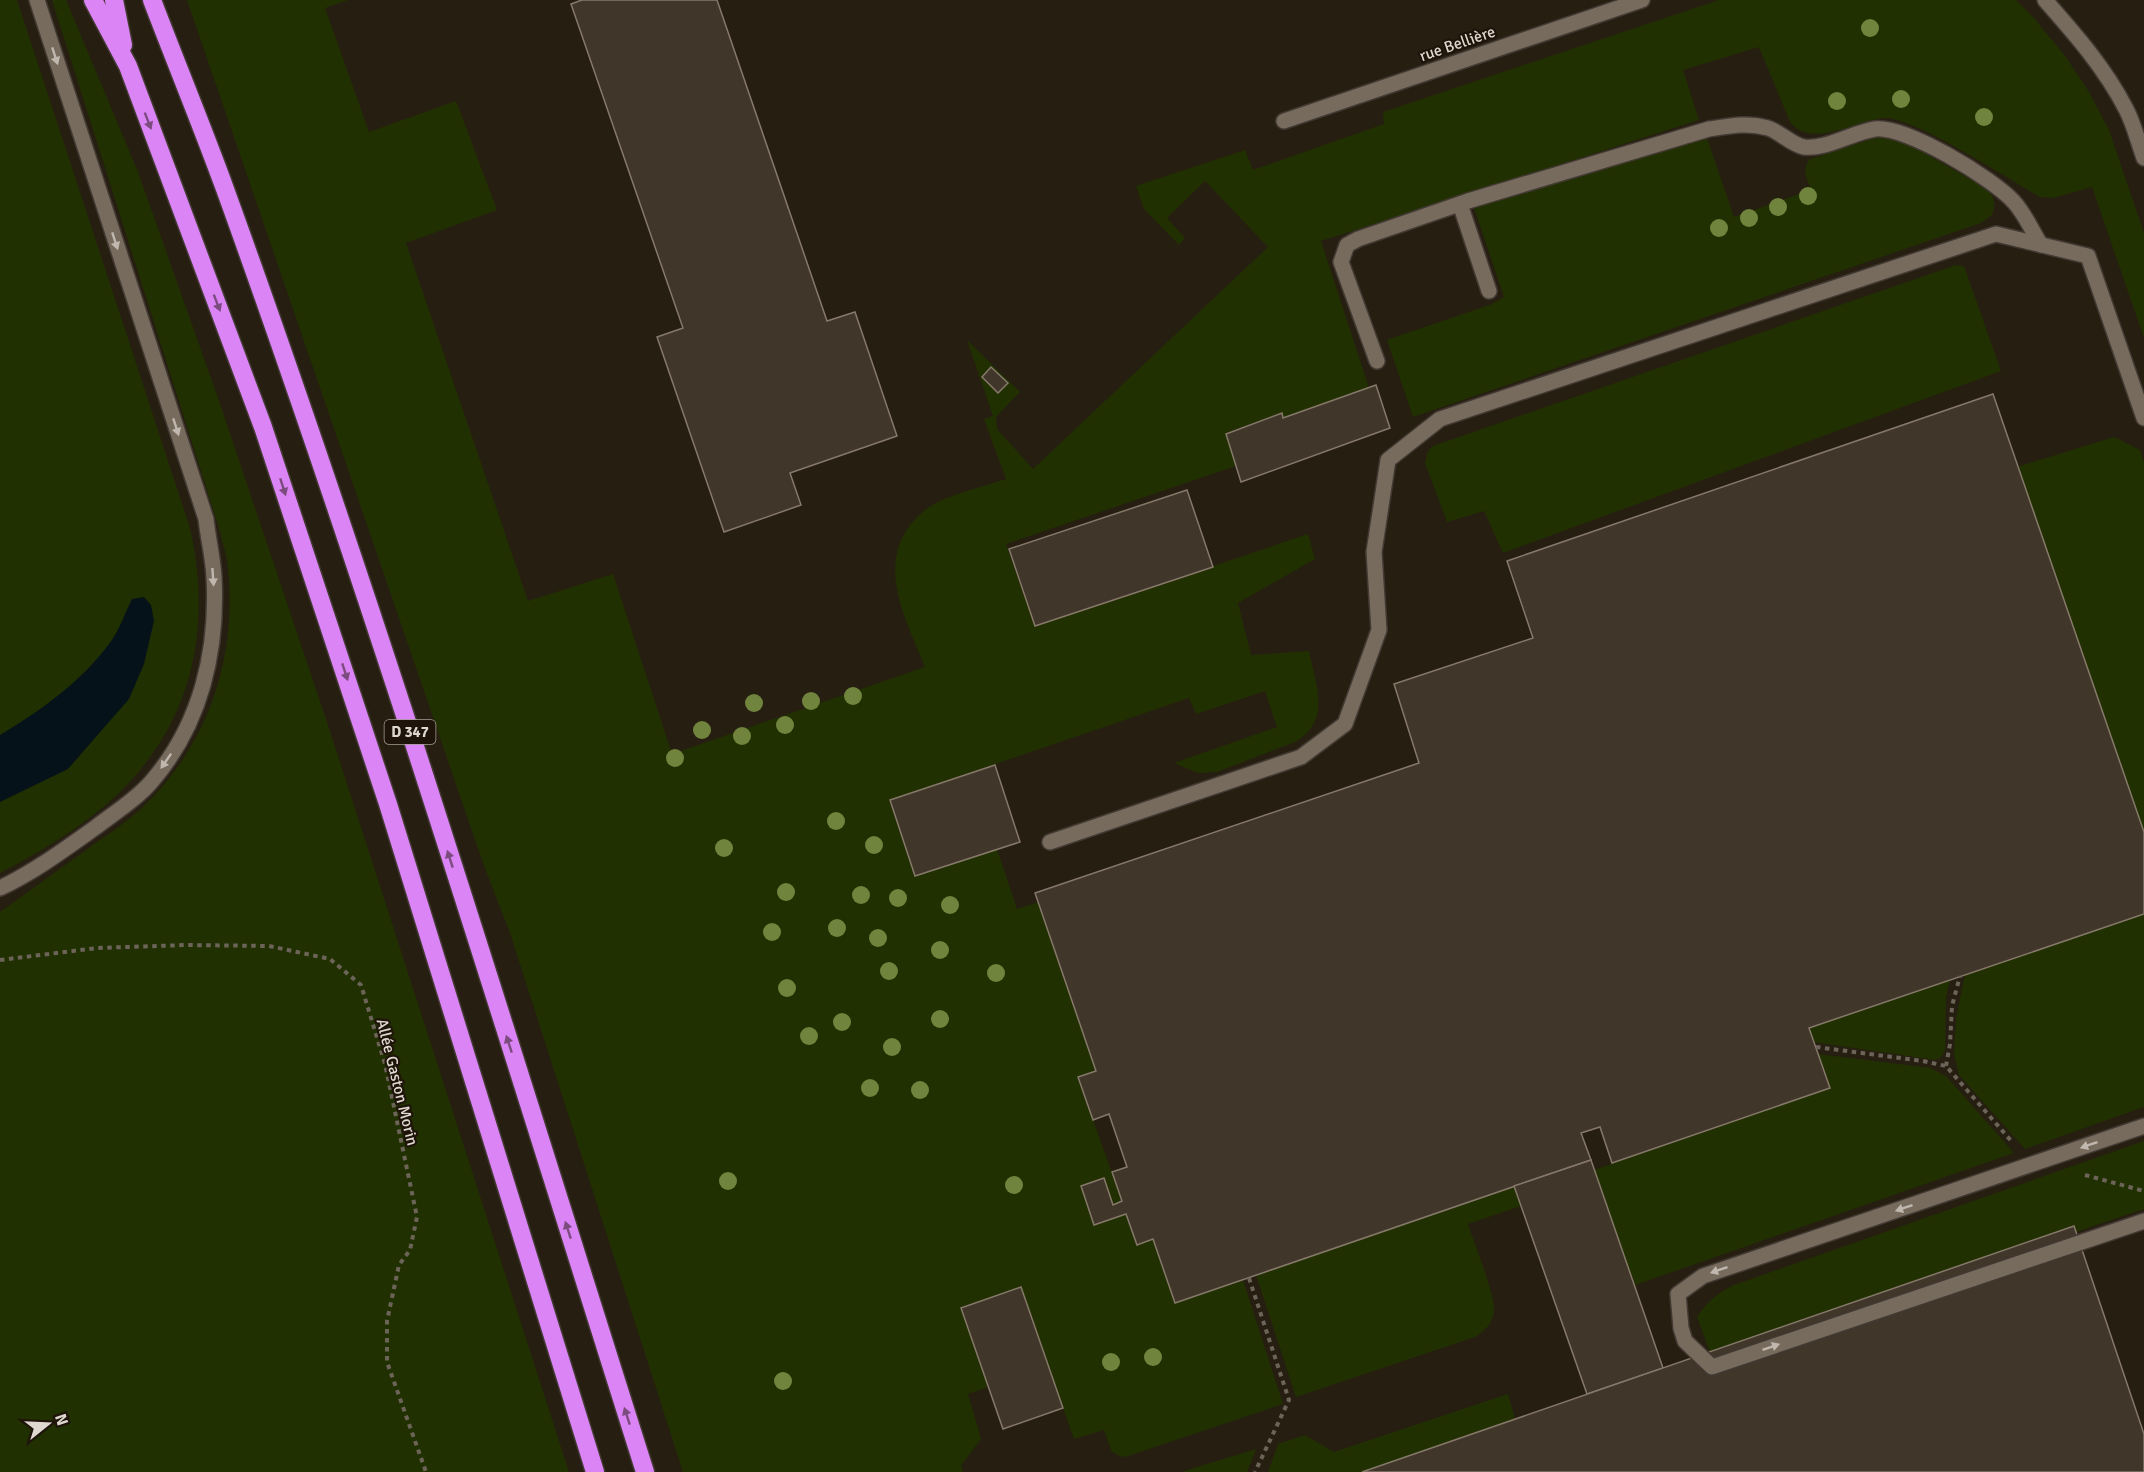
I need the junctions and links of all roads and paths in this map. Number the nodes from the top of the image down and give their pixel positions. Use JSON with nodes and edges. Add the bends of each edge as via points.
{"nodes":[{"id":1,"x":37,"y":0,"type":"edge"},
{"id":2,"x":93,"y":0,"type":"edge"},
{"id":3,"x":114,"y":0,"type":"edge"},
{"id":4,"x":152,"y":0,"type":"edge"},
{"id":5,"x":1642,"y":0,"type":"edge"},
{"id":6,"x":2044,"y":0,"type":"edge"},
{"id":7,"x":128,"y":66,"type":"junction"},
{"id":8,"x":1284,"y":121,"type":"dead end"},
{"id":9,"x":2144,"y":158,"type":"edge"},
{"id":10,"x":1460,"y":204,"type":"junction"},
{"id":11,"x":2041,"y":245,"type":"junction"},
{"id":12,"x":1489,"y":291,"type":"dead end"},
{"id":13,"x":1377,"y":361,"type":"dead end"},
{"id":14,"x":2144,"y":418,"type":"edge"},
{"id":15,"x":1050,"y":842,"type":"dead end"},
{"id":16,"x":0,"y":888,"type":"edge"},
{"id":17,"x":0,"y":960,"type":"edge"},
{"id":18,"x":1960,"y":976,"type":"dead end"},
{"id":19,"x":1816,"y":1047,"type":"dead end"},
{"id":20,"x":1946,"y":1066,"type":"junction"},
{"id":21,"x":2144,"y":1126,"type":"edge"},
{"id":22,"x":2015,"y":1145,"type":"dead end"},
{"id":23,"x":2078,"y":1173,"type":"dead end"},
{"id":24,"x":2144,"y":1191,"type":"edge"},
{"id":25,"x":2144,"y":1221,"type":"edge"},
{"id":26,"x":1249,"y":1278,"type":"dead end"},
{"id":27,"x":426,"y":1472,"type":"edge"},
{"id":28,"x":595,"y":1472,"type":"edge"},
{"id":29,"x":645,"y":1472,"type":"edge"},
{"id":30,"x":1256,"y":1472,"type":"edge"}],
"edges":[{"from":1,"to":16,"type":"street","one_way":true,"via":[[206,519],[214,576],[214,617],[212,650],[202,693],[187,728],[151,782],[54,857]]},
{"from":2,"to":7,"type":"highway"},
{"from":3,"to":7,"type":"highway"},
{"from":29,"to":4,"type":"highway","number":"D 347","one_way":true,"via":[[378,631],[296,388]]},
{"from":5,"to":8,"type":"street","name":"rue Bellière"},
{"from":6,"to":9,"type":"street","via":[[2108,77],[2128,111]]},
{"from":7,"to":28,"type":"highway","number":"D 347","one_way":true,"via":[[263,426],[388,804]]},
{"from":10,"to":11,"type":"street","via":[[1709,129],[1743,124],[1768,128],[1803,147],[1884,128],[1944,153],[1999,187],[2016,203]]},
{"from":10,"to":12,"type":"street"},
{"from":10,"to":13,"type":"street","via":[[1347,245],[1341,262]]},
{"from":11,"to":14,"type":"street","via":[[2088,256]]},
{"from":11,"to":15,"type":"street","via":[[1996,234],[1440,420],[1388,460],[1374,552],[1379,630],[1345,723],[1301,757]]},
{"from":17,"to":27,"type":"path","name":"Allée Gaston Morin","via":[[108,948],[268,946],[330,959],[361,985],[385,1064],[417,1217],[410,1250],[399,1265],[387,1321],[387,1362]]},
{"from":18,"to":20,"type":"path","via":[[1952,1006]]},
{"from":19,"to":20,"type":"path"},
{"from":20,"to":22,"type":"path"},
{"from":21,"to":25,"type":"street","one_way":true,"via":[[1703,1276],[1678,1294],[1681,1328],[1686,1341],[1712,1367]]},
{"from":23,"to":24,"type":"path"},
{"from":26,"to":30,"type":"path","via":[[1289,1400]]}]}
